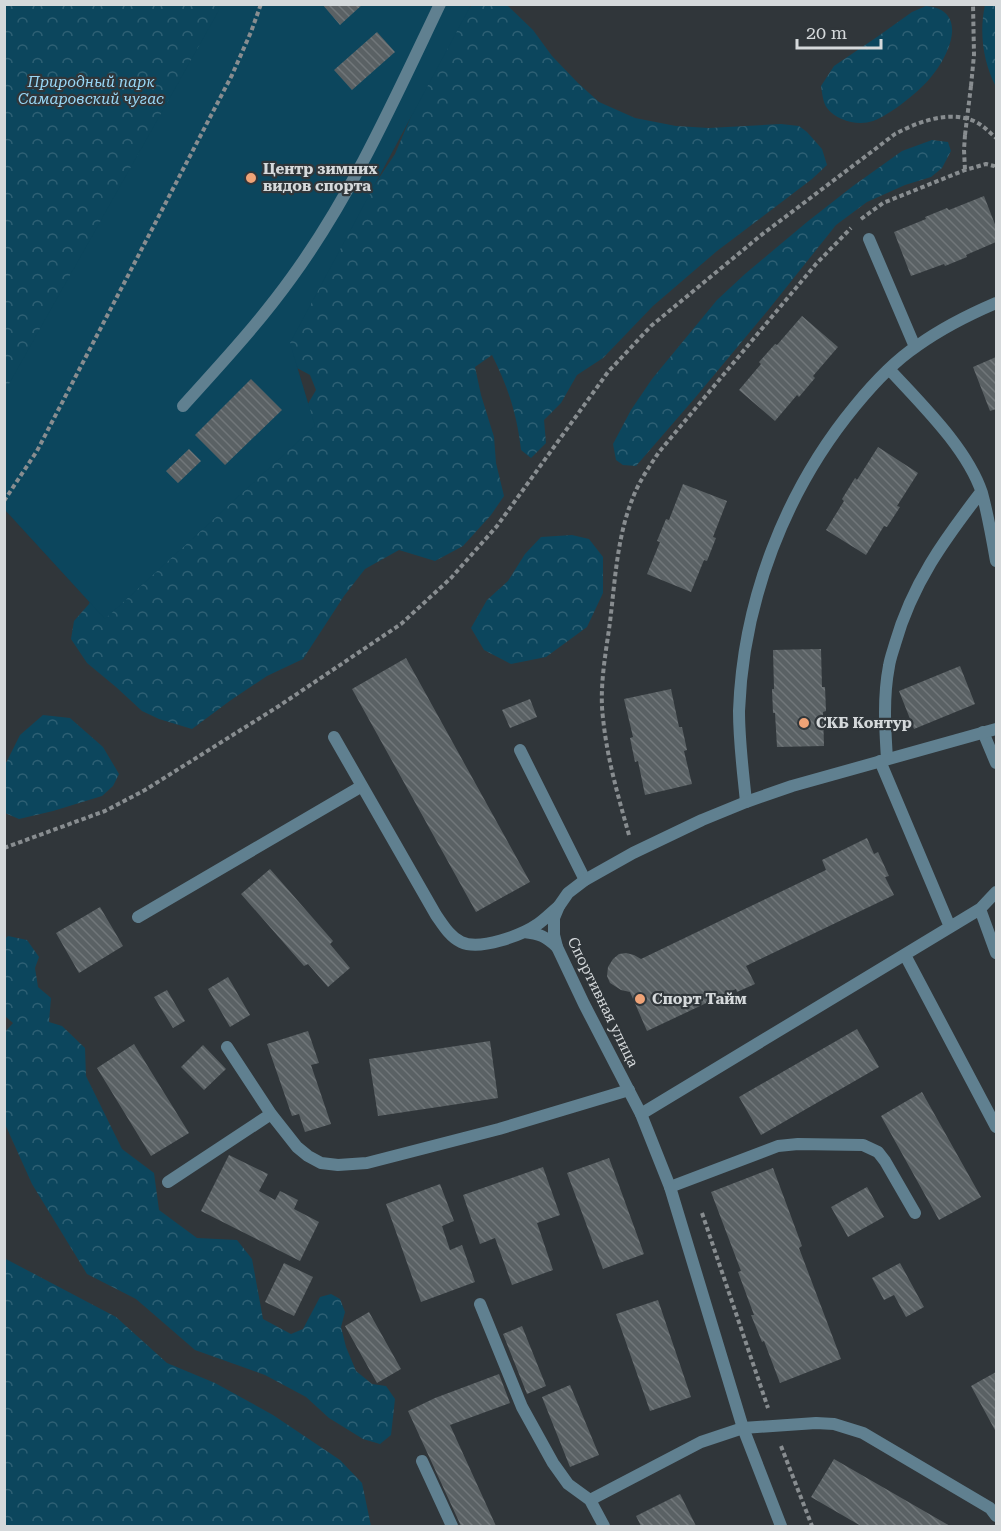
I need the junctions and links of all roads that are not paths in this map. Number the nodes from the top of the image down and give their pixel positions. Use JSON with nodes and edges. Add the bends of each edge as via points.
{"nodes":[{"id":1,"x":440,"y":4,"type":"edge"},
{"id":2,"x":869,"y":239,"type":"dead end"},
{"id":3,"x":996,"y":303,"type":"edge"},
{"id":4,"x":915,"y":347,"type":"junction"},
{"id":5,"x":889,"y":369,"type":"junction"},
{"id":6,"x":183,"y":406,"type":"dead end"},
{"id":7,"x":981,"y":492,"type":"junction"},
{"id":8,"x":996,"y":561,"type":"edge"},
{"id":9,"x":996,"y":729,"type":"edge"},
{"id":10,"x":983,"y":732,"type":"junction"},
{"id":11,"x":334,"y":737,"type":"dead end"},
{"id":12,"x":520,"y":750,"type":"dead end"},
{"id":13,"x":884,"y":760,"type":"junction"},
{"id":14,"x":996,"y":763,"type":"edge"},
{"id":15,"x":362,"y":786,"type":"junction"},
{"id":16,"x":746,"y":802,"type":"junction"},
{"id":17,"x":585,"y":880,"type":"junction"},
{"id":18,"x":996,"y":892,"type":"edge"},
{"id":19,"x":559,"y":906,"type":"junction"},
{"id":20,"x":980,"y":909,"type":"junction"},
{"id":21,"x":138,"y":917,"type":"dead end"},
{"id":22,"x":950,"y":927,"type":"junction"},
{"id":23,"x":524,"y":932,"type":"junction"},
{"id":24,"x":557,"y":947,"type":"junction"},
{"id":25,"x":996,"y":953,"type":"edge"},
{"id":26,"x":905,"y":955,"type":"junction"},
{"id":27,"x":228,"y":1047,"type":"dead end"},
{"id":28,"x":629,"y":1090,"type":"junction"},
{"id":29,"x":271,"y":1114,"type":"junction"},
{"id":30,"x":641,"y":1114,"type":"junction"},
{"id":31,"x":996,"y":1127,"type":"edge"},
{"id":32,"x":168,"y":1182,"type":"dead end"},
{"id":33,"x":669,"y":1187,"type":"junction"},
{"id":34,"x":915,"y":1213,"type":"dead end"},
{"id":35,"x":480,"y":1304,"type":"dead end"},
{"id":36,"x":743,"y":1428,"type":"junction"},
{"id":37,"x":422,"y":1461,"type":"dead end"},
{"id":38,"x":590,"y":1500,"type":"junction"},
{"id":39,"x":996,"y":1516,"type":"edge"},
{"id":40,"x":452,"y":1527,"type":"edge"},
{"id":41,"x":604,"y":1527,"type":"edge"},
{"id":42,"x":781,"y":1527,"type":"edge"}],
"edges":[{"from":1,"to":6,"type":"street","via":[[367,154],[331,218],[251,330]]},
{"from":2,"to":4,"type":"street"},
{"from":3,"to":4,"type":"street"},
{"from":4,"to":5,"type":"street"},
{"from":5,"to":7,"type":"street","via":[[947,433]]},
{"from":5,"to":16,"type":"street","via":[[866,392],[820,454],[770,554],[752,620],[742,681],[740,749]]},
{"from":7,"to":8,"type":"street"},
{"from":7,"to":13,"type":"street","via":[[924,573],[902,620],[889,666]]},
{"from":9,"to":10,"type":"street"},
{"from":10,"to":13,"type":"street"},
{"from":10,"to":14,"type":"street"},
{"from":11,"to":15,"type":"street"},
{"from":12,"to":17,"type":"street"},
{"from":13,"to":16,"type":"street"},
{"from":13,"to":22,"type":"street"},
{"from":15,"to":21,"type":"street"},
{"from":15,"to":23,"type":"street","via":[[447,931],[462,943],[475,945]]},
{"from":16,"to":17,"type":"street","via":[[633,853]]},
{"from":17,"to":19,"type":"street"},
{"from":18,"to":20,"type":"street"},
{"from":19,"to":23,"type":"street"},
{"from":19,"to":24,"type":"street","name":"Спортивная улица","via":[[554,918]]},
{"from":20,"to":22,"type":"street"},
{"from":20,"to":25,"type":"street"},
{"from":22,"to":26,"type":"street"},
{"from":23,"to":24,"type":"street","via":[[546,937]]},
{"from":24,"to":28,"type":"street","name":"Спортивная улица"},
{"from":26,"to":30,"type":"street"},
{"from":26,"to":31,"type":"street"},
{"from":27,"to":29,"type":"street"},
{"from":28,"to":29,"type":"street","via":[[477,1135],[367,1163],[338,1165],[308,1156]]},
{"from":28,"to":30,"type":"street","name":"Спортивная улица"},
{"from":29,"to":32,"type":"street"},
{"from":30,"to":33,"type":"street","name":"Спортивная улица"},
{"from":33,"to":34,"type":"street","via":[[778,1146],[863,1145],[878,1152],[885,1161]]},
{"from":33,"to":36,"type":"street","name":"Спортивная улица"},
{"from":35,"to":38,"type":"street","via":[[522,1407],[553,1463],[568,1484]]},
{"from":36,"to":38,"type":"street","via":[[701,1442]]},
{"from":36,"to":39,"type":"street","via":[[816,1423],[834,1424],[863,1434],[990,1508]]},
{"from":36,"to":42,"type":"street","name":"Спортивная улица"},
{"from":37,"to":40,"type":"street"},
{"from":38,"to":41,"type":"street"}]}
